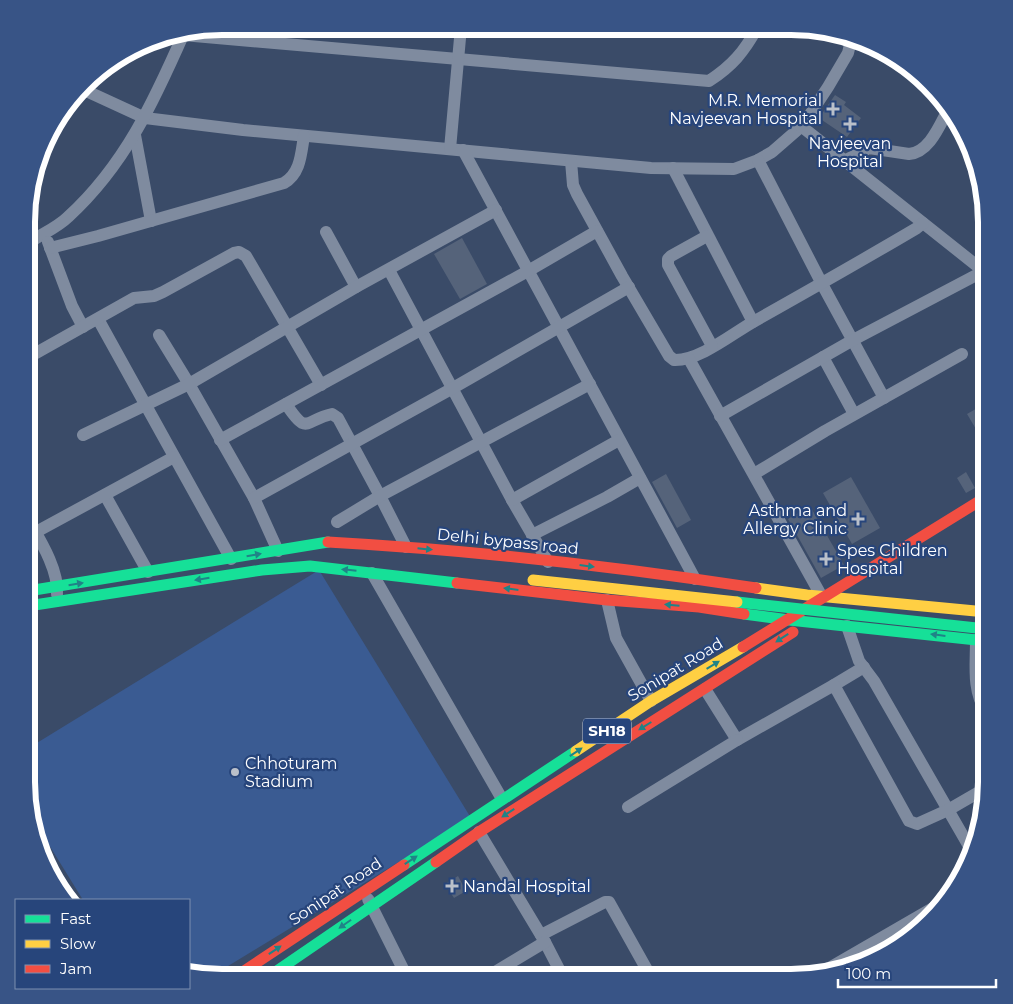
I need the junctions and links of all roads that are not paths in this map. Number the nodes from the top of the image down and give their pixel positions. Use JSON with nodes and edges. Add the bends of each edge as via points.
{"nodes":[{"id":1,"x":460,"y":35,"type":"edge"},
{"id":2,"x":753,"y":35,"type":"edge"},
{"id":3,"x":204,"y":36,"type":"edge"},
{"id":4,"x":180,"y":40,"type":"edge"},
{"id":5,"x":850,"y":45,"type":"edge"},
{"id":6,"x":458,"y":59,"type":"junction"},
{"id":7,"x":89,"y":91,"type":"edge"},
{"id":8,"x":945,"y":115,"type":"edge"},
{"id":9,"x":145,"y":118,"type":"junction"},
{"id":10,"x":801,"y":126,"type":"junction"},
{"id":11,"x":135,"y":135,"type":"junction"},
{"id":12,"x":304,"y":136,"type":"junction"},
{"id":13,"x":450,"y":149,"type":"junction"},
{"id":14,"x":463,"y":150,"type":"junction"},
{"id":15,"x":758,"y":160,"type":"junction"},
{"id":16,"x":571,"y":161,"type":"junction"},
{"id":17,"x":844,"y":161,"type":"junction"},
{"id":18,"x":673,"y":168,"type":"junction"},
{"id":19,"x":496,"y":210,"type":"junction"},
{"id":20,"x":152,"y":221,"type":"junction"},
{"id":21,"x":923,"y":223,"type":"junction"},
{"id":22,"x":597,"y":231,"type":"junction"},
{"id":23,"x":45,"y":232,"type":"junction"},
{"id":24,"x":326,"y":232,"type":"dead end"},
{"id":25,"x":707,"y":236,"type":"junction"},
{"id":26,"x":35,"y":239,"type":"edge"},
{"id":27,"x":50,"y":248,"type":"junction"},
{"id":28,"x":978,"y":266,"type":"edge"},
{"id":29,"x":388,"y":270,"type":"junction"},
{"id":30,"x":528,"y":271,"type":"junction"},
{"id":31,"x":978,"y":276,"type":"edge"},
{"id":32,"x":822,"y":284,"type":"junction"},
{"id":33,"x":356,"y":287,"type":"junction"},
{"id":34,"x":628,"y":287,"type":"junction"},
{"id":35,"x":98,"y":319,"type":"junction"},
{"id":36,"x":753,"y":322,"type":"junction"},
{"id":37,"x":84,"y":327,"type":"junction"},
{"id":38,"x":287,"y":327,"type":"junction"},
{"id":39,"x":559,"y":328,"type":"junction"},
{"id":40,"x":421,"y":329,"type":"junction"},
{"id":41,"x":159,"y":335,"type":"dead end"},
{"id":42,"x":853,"y":340,"type":"junction"},
{"id":43,"x":712,"y":346,"type":"junction"},
{"id":44,"x":35,"y":354,"type":"edge"},
{"id":45,"x":962,"y":354,"type":"dead end"},
{"id":46,"x":823,"y":357,"type":"junction"},
{"id":47,"x":689,"y":359,"type":"junction"},
{"id":48,"x":189,"y":384,"type":"junction"},
{"id":49,"x":590,"y":384,"type":"junction"},
{"id":50,"x":321,"y":385,"type":"junction"},
{"id":51,"x":453,"y":388,"type":"junction"},
{"id":52,"x":884,"y":398,"type":"junction"},
{"id":53,"x":286,"y":404,"type":"junction"},
{"id":54,"x":146,"y":405,"type":"junction"},
{"id":55,"x":854,"y":414,"type":"junction"},
{"id":56,"x":720,"y":416,"type":"junction"},
{"id":57,"x":83,"y":436,"type":"dead end"},
{"id":58,"x":220,"y":440,"type":"junction"},
{"id":59,"x":619,"y":440,"type":"junction"},
{"id":60,"x":482,"y":442,"type":"junction"},
{"id":61,"x":352,"y":444,"type":"junction"},
{"id":62,"x":174,"y":456,"type":"junction"},
{"id":63,"x":754,"y":474,"type":"junction"},
{"id":64,"x":640,"y":478,"type":"junction"},
{"id":65,"x":105,"y":495,"type":"junction"},
{"id":66,"x":380,"y":496,"type":"junction"},
{"id":67,"x":254,"y":498,"type":"junction"},
{"id":68,"x":512,"y":500,"type":"junction"},
{"id":69,"x":978,"y":503,"type":"edge"},
{"id":70,"x":978,"y":515,"type":"edge"},
{"id":71,"x":337,"y":522,"type":"dead end"},
{"id":72,"x":36,"y":532,"type":"joint"},
{"id":73,"x":532,"y":535,"type":"junction"},
{"id":74,"x":307,"y":544,"type":"junction"},
{"id":75,"x":406,"y":547,"type":"junction"},
{"id":76,"x":278,"y":551,"type":"junction"},
{"id":77,"x":232,"y":559,"type":"junction"},
{"id":78,"x":548,"y":562,"type":"junction"},
{"id":79,"x":468,"y":564,"type":"dead end"},
{"id":80,"x":302,"y":566,"type":"junction"},
{"id":81,"x":148,"y":572,"type":"junction"},
{"id":82,"x":372,"y":573,"type":"junction"},
{"id":83,"x":531,"y":574,"type":"junction"},
{"id":84,"x":695,"y":579,"type":"junction"},
{"id":85,"x":58,"y":587,"type":"junction"},
{"id":86,"x":35,"y":590,"type":"edge"},
{"id":87,"x":822,"y":597,"type":"junction"},
{"id":88,"x":845,"y":598,"type":"junction"},
{"id":89,"x":607,"y":600,"type":"junction"},
{"id":90,"x":57,"y":601,"type":"junction"},
{"id":91,"x":35,"y":605,"type":"edge"},
{"id":92,"x":978,"y":611,"type":"edge"},
{"id":93,"x":788,"y":620,"type":"junction"},
{"id":94,"x":978,"y":620,"type":"edge"},
{"id":95,"x":809,"y":621,"type":"junction"},
{"id":96,"x":847,"y":626,"type":"junction"},
{"id":97,"x":978,"y":628,"type":"edge"},
{"id":98,"x":978,"y":640,"type":"edge"},
{"id":99,"x":864,"y":667,"type":"junction"},
{"id":100,"x":978,"y":669,"type":"edge"},
{"id":101,"x":834,"y":684,"type":"junction"},
{"id":102,"x":706,"y":689,"type":"junction"},
{"id":103,"x":978,"y":695,"type":"edge"},
{"id":104,"x":651,"y":701,"type":"junction"},
{"id":105,"x":737,"y":740,"type":"junction"},
{"id":106,"x":560,"y":762,"type":"junction"},
{"id":107,"x":568,"y":775,"type":"junction"},
{"id":108,"x":978,"y":793,"type":"edge"},
{"id":109,"x":502,"y":799,"type":"junction"},
{"id":110,"x":628,"y":807,"type":"dead end"},
{"id":111,"x":948,"y":810,"type":"junction"},
{"id":112,"x":478,"y":832,"type":"junction"},
{"id":113,"x":967,"y":844,"type":"edge"},
{"id":114,"x":363,"y":891,"type":"junction"},
{"id":115,"x":372,"y":906,"type":"junction"},
{"id":116,"x":919,"y":918,"type":"edge"},
{"id":117,"x":543,"y":939,"type":"junction"},
{"id":118,"x":865,"y":954,"type":"edge"},
{"id":119,"x":254,"y":964,"type":"junction"},
{"id":120,"x":247,"y":969,"type":"edge"},
{"id":121,"x":257,"y":969,"type":"edge"},
{"id":122,"x":280,"y":969,"type":"edge"},
{"id":123,"x":403,"y":969,"type":"edge"},
{"id":124,"x":499,"y":969,"type":"edge"},
{"id":125,"x":559,"y":969,"type":"edge"},
{"id":126,"x":647,"y":969,"type":"edge"}],
"edges":[{"from":1,"to":6,"type":"street"},
{"from":2,"to":6,"type":"street","via":[[727,70],[709,81]]},
{"from":3,"to":6,"type":"street"},
{"from":4,"to":9,"type":"street"},
{"from":5,"to":10,"type":"street","via":[[833,79]]},
{"from":6,"to":13,"type":"street"},
{"from":7,"to":9,"type":"street"},
{"from":8,"to":17,"type":"street","via":[[927,145],[915,154],[869,148]]},
{"from":9,"to":11,"type":"street"},
{"from":9,"to":12,"type":"street"},
{"from":10,"to":15,"type":"street"},
{"from":10,"to":17,"type":"street"},
{"from":11,"to":20,"type":"street"},
{"from":11,"to":23,"type":"street","via":[[107,176],[67,218]]},
{"from":12,"to":13,"type":"street"},
{"from":12,"to":20,"type":"street","via":[[296,172],[284,183]]},
{"from":13,"to":14,"type":"street"},
{"from":14,"to":16,"type":"street"},
{"from":14,"to":19,"type":"street"},
{"from":15,"to":18,"type":"street","via":[[734,169]]},
{"from":15,"to":32,"type":"street"},
{"from":16,"to":18,"type":"street"},
{"from":16,"to":22,"type":"street","via":[[573,185]]},
{"from":17,"to":21,"type":"street"},
{"from":18,"to":25,"type":"street"},
{"from":19,"to":29,"type":"street"},
{"from":19,"to":30,"type":"street"},
{"from":20,"to":27,"type":"street"},
{"from":21,"to":28,"type":"street"},
{"from":21,"to":32,"type":"street"},
{"from":22,"to":30,"type":"street"},
{"from":22,"to":34,"type":"street"},
{"from":23,"to":26,"type":"street"},
{"from":23,"to":27,"type":"street"},
{"from":24,"to":33,"type":"street"},
{"from":25,"to":36,"type":"street"},
{"from":25,"to":43,"type":"street","via":[[670,256],[668,265]]},
{"from":27,"to":37,"type":"street","via":[[72,306]]},
{"from":29,"to":33,"type":"street"},
{"from":29,"to":40,"type":"street"},
{"from":30,"to":39,"type":"street"},
{"from":30,"to":40,"type":"street"},
{"from":31,"to":42,"type":"street"},
{"from":32,"to":36,"type":"street"},
{"from":32,"to":42,"type":"street"},
{"from":33,"to":38,"type":"street"},
{"from":34,"to":39,"type":"street"},
{"from":34,"to":47,"type":"street","via":[[669,356],[674,360]]},
{"from":35,"to":37,"type":"street"},
{"from":35,"to":38,"type":"street","via":[[134,298],[154,296],[238,252],[246,256]]},
{"from":35,"to":54,"type":"street"},
{"from":36,"to":43,"type":"street"},
{"from":37,"to":44,"type":"street"},
{"from":38,"to":48,"type":"street"},
{"from":38,"to":50,"type":"street"},
{"from":39,"to":49,"type":"street"},
{"from":39,"to":51,"type":"street"},
{"from":40,"to":50,"type":"street"},
{"from":40,"to":51,"type":"street"},
{"from":41,"to":48,"type":"street"},
{"from":42,"to":46,"type":"street"},
{"from":42,"to":52,"type":"street"},
{"from":43,"to":47,"type":"street"},
{"from":45,"to":52,"type":"street"},
{"from":46,"to":55,"type":"street"},
{"from":46,"to":56,"type":"street"},
{"from":47,"to":56,"type":"street"},
{"from":48,"to":54,"type":"street"},
{"from":48,"to":58,"type":"street"},
{"from":49,"to":59,"type":"street"},
{"from":49,"to":60,"type":"street"},
{"from":50,"to":53,"type":"street"},
{"from":51,"to":60,"type":"street"},
{"from":51,"to":61,"type":"street"},
{"from":52,"to":55,"type":"street"},
{"from":53,"to":58,"type":"street"},
{"from":53,"to":61,"type":"street","via":[[298,422],[303,424],[332,414],[338,418]]},
{"from":54,"to":57,"type":"street"},
{"from":54,"to":62,"type":"street"},
{"from":55,"to":63,"type":"street"},
{"from":56,"to":63,"type":"street"},
{"from":58,"to":67,"type":"street"},
{"from":59,"to":64,"type":"street"},
{"from":59,"to":68,"type":"street"},
{"from":60,"to":66,"type":"street"},
{"from":60,"to":68,"type":"street"},
{"from":61,"to":66,"type":"street"},
{"from":61,"to":67,"type":"street"},
{"from":62,"to":65,"type":"street"},
{"from":62,"to":77,"type":"street"},
{"from":63,"to":87,"type":"street"},
{"from":64,"to":73,"type":"street"},
{"from":64,"to":84,"type":"street"},
{"from":65,"to":72,"type":"street"},
{"from":65,"to":81,"type":"street"},
{"from":66,"to":71,"type":"street"},
{"from":66,"to":75,"type":"street"},
{"from":67,"to":76,"type":"street"},
{"from":68,"to":73,"type":"street"},
{"from":69,"to":87,"type":"main road","name":"Sonipat Road","number":"SH18"},
{"from":70,"to":88,"type":"main road","name":"Sonipat Road","number":"SH18"},
{"from":72,"to":85,"type":"street"},
{"from":73,"to":78,"type":"street"},
{"from":74,"to":75,"type":"main road","name":"Delhi bypass road","via":[[327,542]]},
{"from":74,"to":76,"type":"main road","name":"Delhi bypass road"},
{"from":74,"to":79,"type":"main road","via":[[317,549]]},
{"from":75,"to":78,"type":"main road","name":"Delhi bypass road","one_way":true},
{"from":77,"to":76,"type":"main road","name":"Delhi bypass road","one_way":true},
{"from":77,"to":81,"type":"main road","name":"Delhi bypass road"},
{"from":78,"to":84,"type":"main road","name":"Delhi bypass road","one_way":true},
{"from":82,"to":80,"type":"main road","one_way":true},
{"from":80,"to":83,"type":"main road","via":[[314,560],[339,560]]},
{"from":80,"to":90,"type":"main road","one_way":true},
{"from":85,"to":81,"type":"main road","name":"Delhi bypass road","one_way":true},
{"from":89,"to":82,"type":"main road","one_way":true},
{"from":82,"to":109,"type":"street"},
{"from":83,"to":94,"type":"main road"},
{"from":83,"to":97,"type":"main road","bridge":true},
{"from":84,"to":87,"type":"main road","name":"Delhi bypass road"},
{"from":85,"to":86,"type":"main road","name":"Delhi bypass road"},
{"from":85,"to":90,"type":"street"},
{"from":87,"to":88,"type":"main road","name":"Delhi bypass road"},
{"from":87,"to":93,"type":"main road","name":"Sonipat Road","number":"SH18"},
{"from":88,"to":92,"type":"main road","name":"Delhi bypass road"},
{"from":88,"to":95,"type":"main road","name":"Sonipat Road","number":"SH18"},
{"from":93,"to":89,"type":"main road","one_way":true},
{"from":89,"to":104,"type":"street","via":[[616,638]]},
{"from":90,"to":91,"type":"main road"},
{"from":93,"to":95,"type":"main road"},
{"from":104,"to":93,"type":"main road","name":"Sonipat Road","number":"SH18","one_way":true},
{"from":95,"to":96,"type":"main road"},
{"from":95,"to":102,"type":"main road","name":"Sonipat Road","number":"SH18","one_way":true},
{"from":98,"to":96,"type":"main road","one_way":true},
{"from":96,"to":99,"type":"street"},
{"from":99,"to":101,"type":"street"},
{"from":99,"to":111,"type":"street"},
{"from":100,"to":103,"type":"street"},
{"from":101,"to":105,"type":"street"},
{"from":101,"to":111,"type":"street","via":[[909,821],[917,824]]},
{"from":102,"to":105,"type":"street"},
{"from":102,"to":107,"type":"main road","name":"Sonipat Road","number":"SH18","one_way":true},
{"from":106,"to":104,"type":"main road","name":"Sonipat Road","number":"SH18","one_way":true},
{"from":105,"to":110,"type":"street"},
{"from":106,"to":107,"type":"main road"},
{"from":106,"to":109,"type":"main road","name":"Sonipat Road","number":"SH18"},
{"from":107,"to":112,"type":"main road","name":"Sonipat Road","number":"SH18","one_way":true},
{"from":108,"to":111,"type":"street"},
{"from":114,"to":109,"type":"main road","name":"Sonipat Road","number":"SH18","one_way":true},
{"from":111,"to":113,"type":"street"},
{"from":112,"to":115,"type":"main road","name":"Sonipat Road","number":"SH18"},
{"from":112,"to":117,"type":"street"},
{"from":114,"to":115,"type":"street"},
{"from":119,"to":114,"type":"main road","name":"Sonipat Road","number":"SH18","one_way":true},
{"from":115,"to":122,"type":"main road","name":"Sonipat Road","number":"SH18","one_way":true},
{"from":115,"to":123,"type":"street"},
{"from":116,"to":118,"type":"street"},
{"from":117,"to":124,"type":"street"},
{"from":117,"to":125,"type":"street"},
{"from":117,"to":126,"type":"street","via":[[609,902]]},
{"from":119,"to":120,"type":"main road","name":"Sonipat Road","number":"SH18"},
{"from":119,"to":121,"type":"street"}]}
